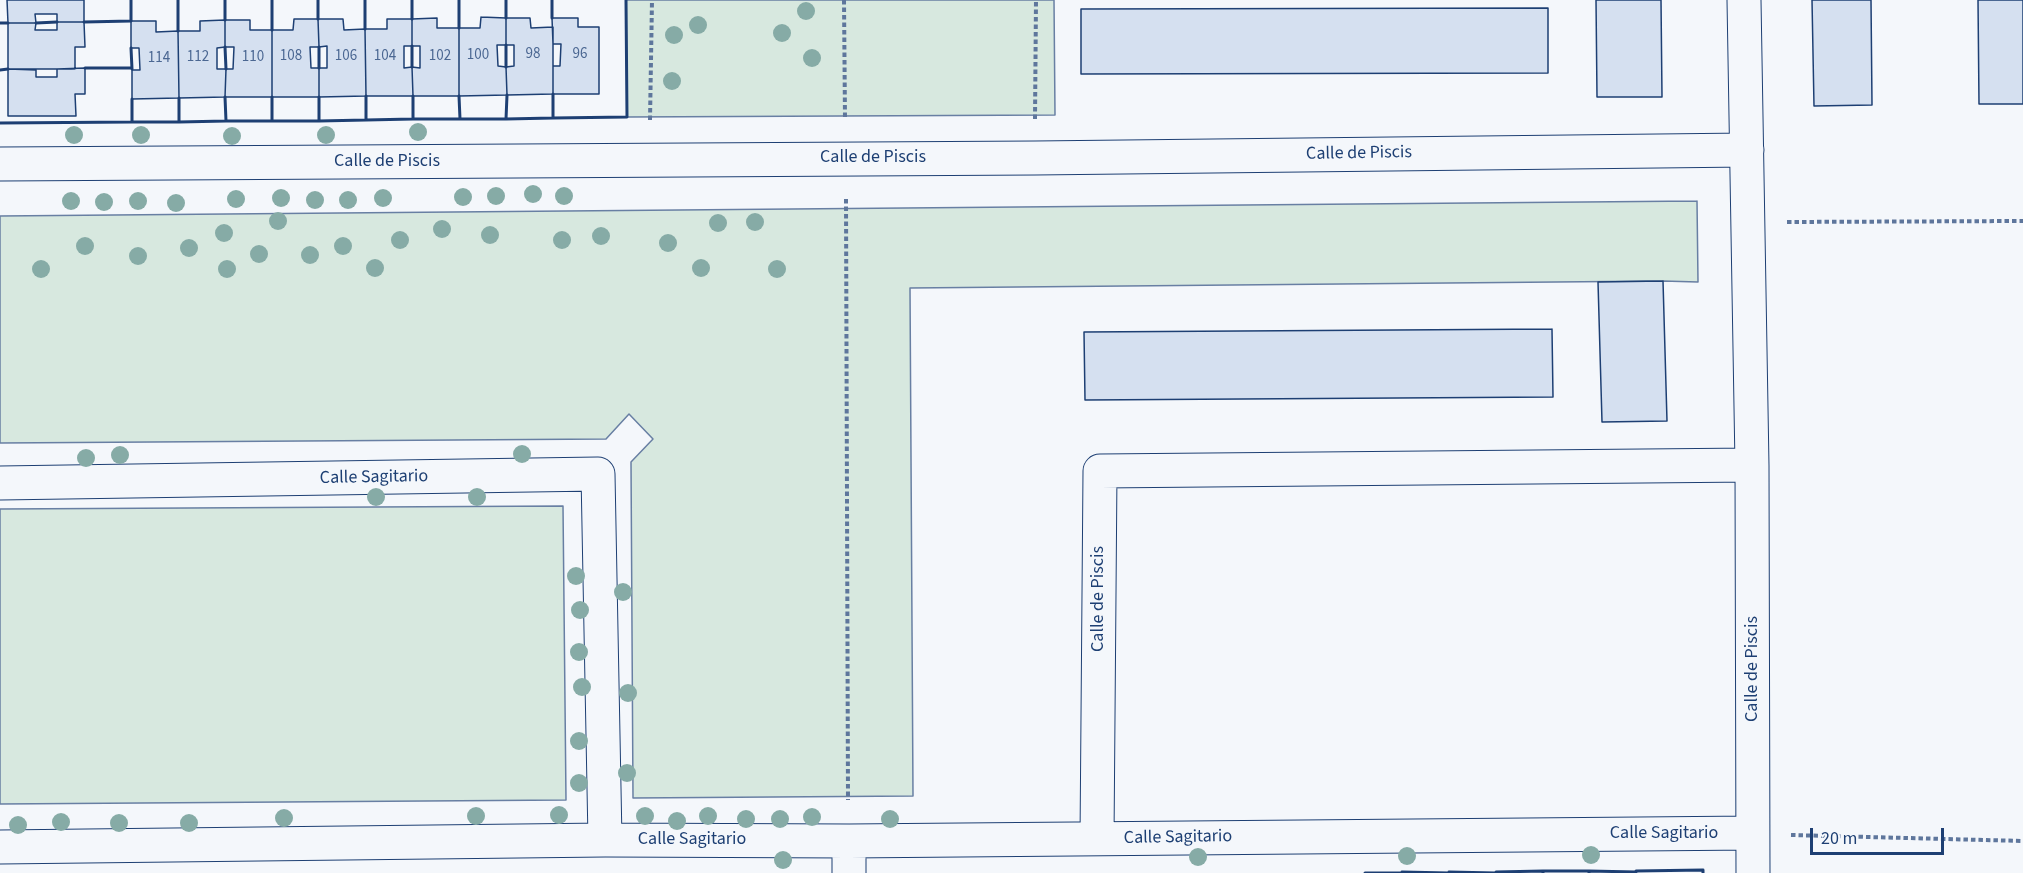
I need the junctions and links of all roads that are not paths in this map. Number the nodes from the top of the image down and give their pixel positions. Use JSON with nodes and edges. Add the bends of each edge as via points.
{"nodes":[{"id":1,"x":1744,"y":0,"type":"edge"},
{"id":2,"x":1747,"y":150,"type":"junction"},
{"id":3,"x":0,"y":164,"type":"edge"},
{"id":4,"x":1752,"y":465,"type":"junction"},
{"id":5,"x":0,"y":483,"type":"edge"},
{"id":6,"x":1752,"y":834,"type":"junction"},
{"id":7,"x":1097,"y":839,"type":"junction"},
{"id":8,"x":605,"y":840,"type":"junction"},
{"id":9,"x":849,"y":841,"type":"junction"},
{"id":10,"x":0,"y":847,"type":"edge"},
{"id":11,"x":849,"y":873,"type":"edge"},
{"id":12,"x":1753,"y":873,"type":"edge"}],
"edges":[{"from":1,"to":2,"type":"street","name":"Calle de Piscis"},
{"from":2,"to":3,"type":"street","name":"Calle de Piscis"},
{"from":2,"to":4,"type":"street","name":"Calle de Piscis"},
{"from":4,"to":6,"type":"street","name":"Calle de Piscis"},
{"from":4,"to":7,"type":"street","name":"Calle de Piscis","via":[[1100,471]]},
{"from":5,"to":8,"type":"street","name":"Calle Sagitario","via":[[598,474]]},
{"from":6,"to":7,"type":"street","name":"Calle Sagitario"},
{"from":6,"to":12,"type":"street","name":"Calle de Piscis"},
{"from":7,"to":9,"type":"street","name":"Calle Sagitario"},
{"from":8,"to":9,"type":"street","name":"Calle Sagitario"},
{"from":8,"to":10,"type":"street","name":"Calle Sagitario"},
{"from":9,"to":11,"type":"street"}]}
